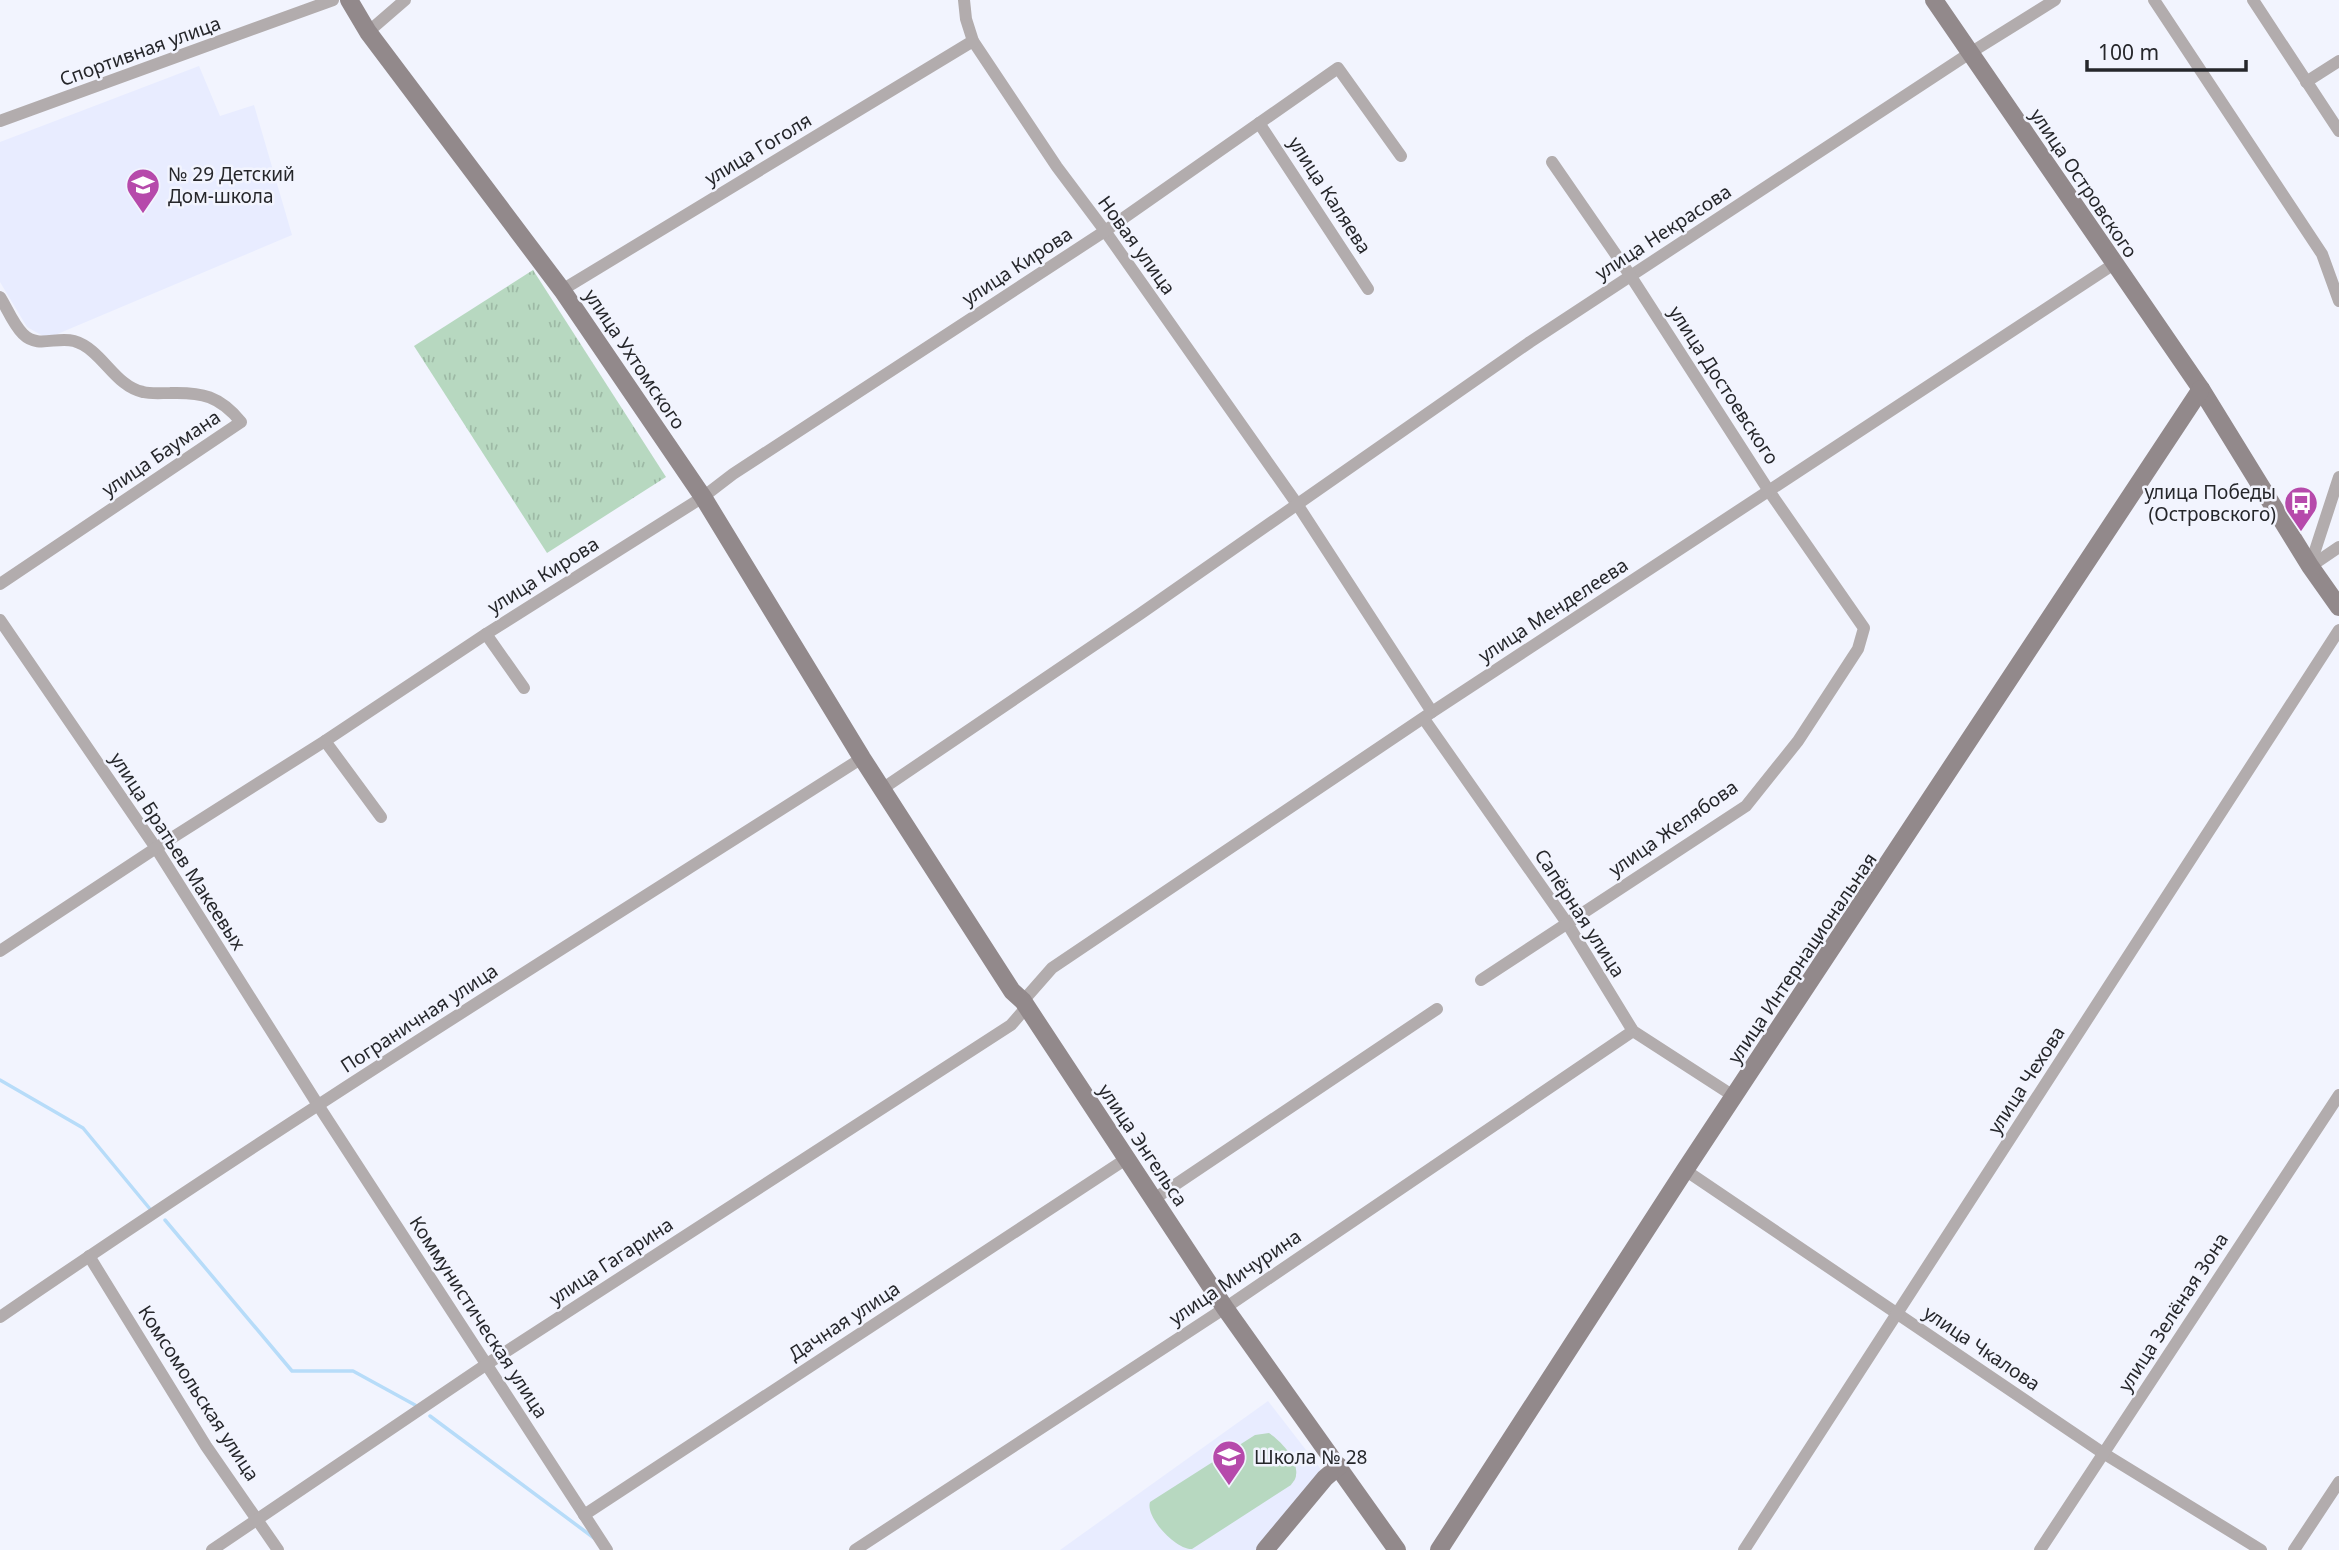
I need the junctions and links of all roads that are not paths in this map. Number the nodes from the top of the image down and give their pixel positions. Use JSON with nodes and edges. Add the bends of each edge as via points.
{"nodes":[{"id":1,"x":333,"y":0,"type":"edge"},
{"id":2,"x":349,"y":0,"type":"edge"},
{"id":3,"x":405,"y":0,"type":"edge"},
{"id":4,"x":964,"y":0,"type":"edge"},
{"id":5,"x":1934,"y":0,"type":"edge"},
{"id":6,"x":2055,"y":0,"type":"edge"},
{"id":7,"x":2154,"y":0,"type":"edge"},
{"id":8,"x":2253,"y":0,"type":"edge"},
{"id":9,"x":368,"y":32,"type":"junction"},
{"id":10,"x":973,"y":41,"type":"junction"},
{"id":11,"x":1970,"y":53,"type":"junction"},
{"id":12,"x":2339,"y":61,"type":"edge"},
{"id":13,"x":2306,"y":82,"type":"junction"},
{"id":14,"x":0,"y":121,"type":"edge"},
{"id":15,"x":1259,"y":123,"type":"junction"},
{"id":16,"x":2339,"y":131,"type":"edge"},
{"id":17,"x":1401,"y":156,"type":"dead end"},
{"id":18,"x":1552,"y":162,"type":"dead end"},
{"id":19,"x":1105,"y":231,"type":"junction"},
{"id":20,"x":2114,"y":264,"type":"junction"},
{"id":21,"x":1630,"y":275,"type":"junction"},
{"id":22,"x":1368,"y":289,"type":"dead end"},
{"id":23,"x":562,"y":290,"type":"junction"},
{"id":24,"x":0,"y":297,"type":"edge"},
{"id":25,"x":2339,"y":301,"type":"edge"},
{"id":26,"x":2201,"y":389,"type":"junction"},
{"id":27,"x":2339,"y":477,"type":"edge"},
{"id":28,"x":1769,"y":491,"type":"junction"},
{"id":29,"x":703,"y":497,"type":"junction"},
{"id":30,"x":1297,"y":505,"type":"junction"},
{"id":31,"x":2339,"y":547,"type":"edge"},
{"id":32,"x":2311,"y":566,"type":"junction"},
{"id":33,"x":0,"y":584,"type":"edge"},
{"id":34,"x":2339,"y":607,"type":"edge"},
{"id":35,"x":0,"y":621,"type":"edge"},
{"id":36,"x":1864,"y":628,"type":"joint"},
{"id":37,"x":2339,"y":630,"type":"edge"},
{"id":38,"x":486,"y":634,"type":"junction"},
{"id":39,"x":524,"y":688,"type":"dead end"},
{"id":40,"x":1428,"y":716,"type":"junction"},
{"id":41,"x":325,"y":741,"type":"junction"},
{"id":42,"x":862,"y":758,"type":"junction"},
{"id":43,"x":882,"y":789,"type":"junction"},
{"id":44,"x":381,"y":817,"type":"dead end"},
{"id":45,"x":156,"y":848,"type":"junction"},
{"id":46,"x":1567,"y":923,"type":"junction"},
{"id":47,"x":0,"y":951,"type":"edge"},
{"id":48,"x":1481,"y":980,"type":"dead end"},
{"id":49,"x":1023,"y":1001,"type":"junction"},
{"id":50,"x":1437,"y":1009,"type":"dead end"},
{"id":51,"x":1633,"y":1031,"type":"junction"},
{"id":52,"x":2339,"y":1095,"type":"edge"},
{"id":53,"x":1735,"y":1097,"type":"junction"},
{"id":54,"x":318,"y":1105,"type":"junction"},
{"id":55,"x":1126,"y":1159,"type":"junction"},
{"id":56,"x":1685,"y":1170,"type":"junction"},
{"id":57,"x":1154,"y":1199,"type":"junction"},
{"id":58,"x":89,"y":1256,"type":"junction"},
{"id":59,"x":1225,"y":1307,"type":"junction"},
{"id":60,"x":1898,"y":1314,"type":"junction"},
{"id":61,"x":0,"y":1317,"type":"edge"},
{"id":62,"x":487,"y":1364,"type":"junction"},
{"id":63,"x":2103,"y":1453,"type":"junction"},
{"id":64,"x":1339,"y":1466,"type":"junction"},
{"id":65,"x":2339,"y":1482,"type":"edge"},
{"id":66,"x":584,"y":1514,"type":"junction"},
{"id":67,"x":259,"y":1520,"type":"junction"},
{"id":68,"x":212,"y":1550,"type":"edge"},
{"id":69,"x":278,"y":1550,"type":"edge"},
{"id":70,"x":607,"y":1550,"type":"edge"},
{"id":71,"x":855,"y":1550,"type":"edge"},
{"id":72,"x":1265,"y":1550,"type":"edge"},
{"id":73,"x":1397,"y":1550,"type":"edge"},
{"id":74,"x":1439,"y":1550,"type":"edge"},
{"id":75,"x":1744,"y":1550,"type":"edge"},
{"id":76,"x":2040,"y":1550,"type":"edge"},
{"id":77,"x":2261,"y":1550,"type":"edge"},
{"id":78,"x":2294,"y":1550,"type":"edge"}],
"edges":[{"from":1,"to":14,"type":"street","name":"Спортивная улица"},
{"from":2,"to":9,"type":"main road","name":"улица Ухтомского"},
{"from":3,"to":9,"type":"street"},
{"from":4,"to":10,"type":"street","name":"Новая улица"},
{"from":5,"to":11,"type":"main road","name":"улица Островского"},
{"from":6,"to":11,"type":"street","name":"улица Некрасова"},
{"from":7,"to":25,"type":"street","via":[[2322,254]]},
{"from":8,"to":13,"type":"street"},
{"from":9,"to":23,"type":"main road","name":"улица Ухтомского"},
{"from":10,"to":19,"type":"street","name":"Новая улица"},
{"from":10,"to":23,"type":"street","name":"улица Гоголя"},
{"from":11,"to":20,"type":"main road","name":"улица Островского"},
{"from":11,"to":21,"type":"street","name":"улица Некрасова"},
{"from":12,"to":13,"type":"street"},
{"from":13,"to":16,"type":"street"},
{"from":15,"to":17,"type":"street","via":[[1338,68]]},
{"from":15,"to":19,"type":"street"},
{"from":15,"to":22,"type":"street","name":"улица Каляева"},
{"from":18,"to":21,"type":"street","name":"улица Достоевского"},
{"from":19,"to":29,"type":"street","name":"улица Кирова"},
{"from":19,"to":30,"type":"street","name":"Новая улица"},
{"from":20,"to":26,"type":"main road","name":"улица Островского"},
{"from":20,"to":28,"type":"street","name":"улица Менделеева"},
{"from":21,"to":28,"type":"street","name":"улица Достоевского"},
{"from":21,"to":30,"type":"street","name":"улица Некрасова"},
{"from":23,"to":29,"type":"main road","name":"улица Ухтомского"},
{"from":24,"to":33,"type":"street","name":"улица Баумана","via":[[23,335],[38,343],[75,341],[93,351],[134,389],[203,394],[241,422]]},
{"from":26,"to":32,"type":"main road","name":"улица Островского"},
{"from":26,"to":53,"type":"main road","name":"улица Интернациональная"},
{"from":27,"to":32,"type":"street"},
{"from":28,"to":36,"type":"street","name":"улица Достоевского"},
{"from":28,"to":40,"type":"street","name":"улица Менделеева"},
{"from":29,"to":38,"type":"street","name":"улица Кирова"},
{"from":29,"to":42,"type":"main road","name":"улица Ухтомского"},
{"from":30,"to":40,"type":"street","name":"Сапёрная улица"},
{"from":30,"to":43,"type":"street","name":"улица Некрасова"},
{"from":31,"to":32,"type":"street"},
{"from":32,"to":34,"type":"main road","name":"улица Островского"},
{"from":35,"to":45,"type":"street","name":"улица Братьев Макеевых"},
{"from":36,"to":46,"type":"street","name":"улица Желябова","via":[[1858,649],[1798,741],[1746,806]]},
{"from":37,"to":60,"type":"street","name":"улица Чехова"},
{"from":38,"to":39,"type":"street"},
{"from":38,"to":41,"type":"street","name":"улица Кирова"},
{"from":40,"to":46,"type":"street","name":"Сапёрная улица"},
{"from":40,"to":49,"type":"street","name":"улица Менделеева","via":[[1052,968]]},
{"from":41,"to":44,"type":"street"},
{"from":41,"to":45,"type":"street","name":"улица Кирова"},
{"from":42,"to":43,"type":"main road","name":"улица Энгельса"},
{"from":42,"to":54,"type":"street","name":"Пограничная улица"},
{"from":43,"to":49,"type":"main road","name":"улица Энгельса"},
{"from":45,"to":47,"type":"street","name":"улица Кирова"},
{"from":45,"to":54,"type":"street","name":"улица Братьев Макеевых"},
{"from":46,"to":48,"type":"street","name":"улица Желябова"},
{"from":46,"to":51,"type":"street","name":"Сапёрная улица"},
{"from":49,"to":55,"type":"main road","name":"улица Энгельса"},
{"from":49,"to":62,"type":"street","name":"улица Гагарина","via":[[1024,1010],[1011,1025]]},
{"from":50,"to":57,"type":"street"},
{"from":51,"to":53,"type":"street","name":"Сапёрная улица"},
{"from":51,"to":59,"type":"street","name":"улица Мичурина"},
{"from":52,"to":63,"type":"street","name":"улица Зелёная Зона"},
{"from":53,"to":56,"type":"main road","name":"улица Интернациональная"},
{"from":54,"to":58,"type":"street","name":"Пограничная улица"},
{"from":54,"to":62,"type":"street","name":"Коммунистическая улица"},
{"from":55,"to":57,"type":"main road","name":"улица Энгельса"},
{"from":55,"to":66,"type":"street","name":"Дачная улица"},
{"from":56,"to":60,"type":"street","name":"улица Чкалова"},
{"from":56,"to":74,"type":"main road","name":"улица Интернациональная"},
{"from":57,"to":59,"type":"main road","name":"улица Энгельса"},
{"from":58,"to":61,"type":"street","name":"Пограничная улица"},
{"from":58,"to":67,"type":"street","name":"Комсомольская улица","via":[[206,1446]]},
{"from":59,"to":64,"type":"main road","name":"улица Энгельса"},
{"from":59,"to":71,"type":"street","name":"улица Мичурина"},
{"from":60,"to":63,"type":"street","name":"улица Чкалова"},
{"from":60,"to":75,"type":"street","name":"улица Чехова"},
{"from":62,"to":66,"type":"street","name":"Коммунистическая улица"},
{"from":62,"to":67,"type":"street","name":"улица Гагарина"},
{"from":63,"to":76,"type":"street","name":"улица Зелёная Зона"},
{"from":63,"to":77,"type":"street","name":"улица Чкалова"},
{"from":64,"to":72,"type":"main road"},
{"from":64,"to":73,"type":"main road","name":"улица Энгельса"},
{"from":65,"to":78,"type":"street"},
{"from":66,"to":70,"type":"street","name":"Коммунистическая улица"},
{"from":67,"to":68,"type":"street","name":"улица Гагарина"},
{"from":67,"to":69,"type":"street","name":"Комсомольская улица"}]}
